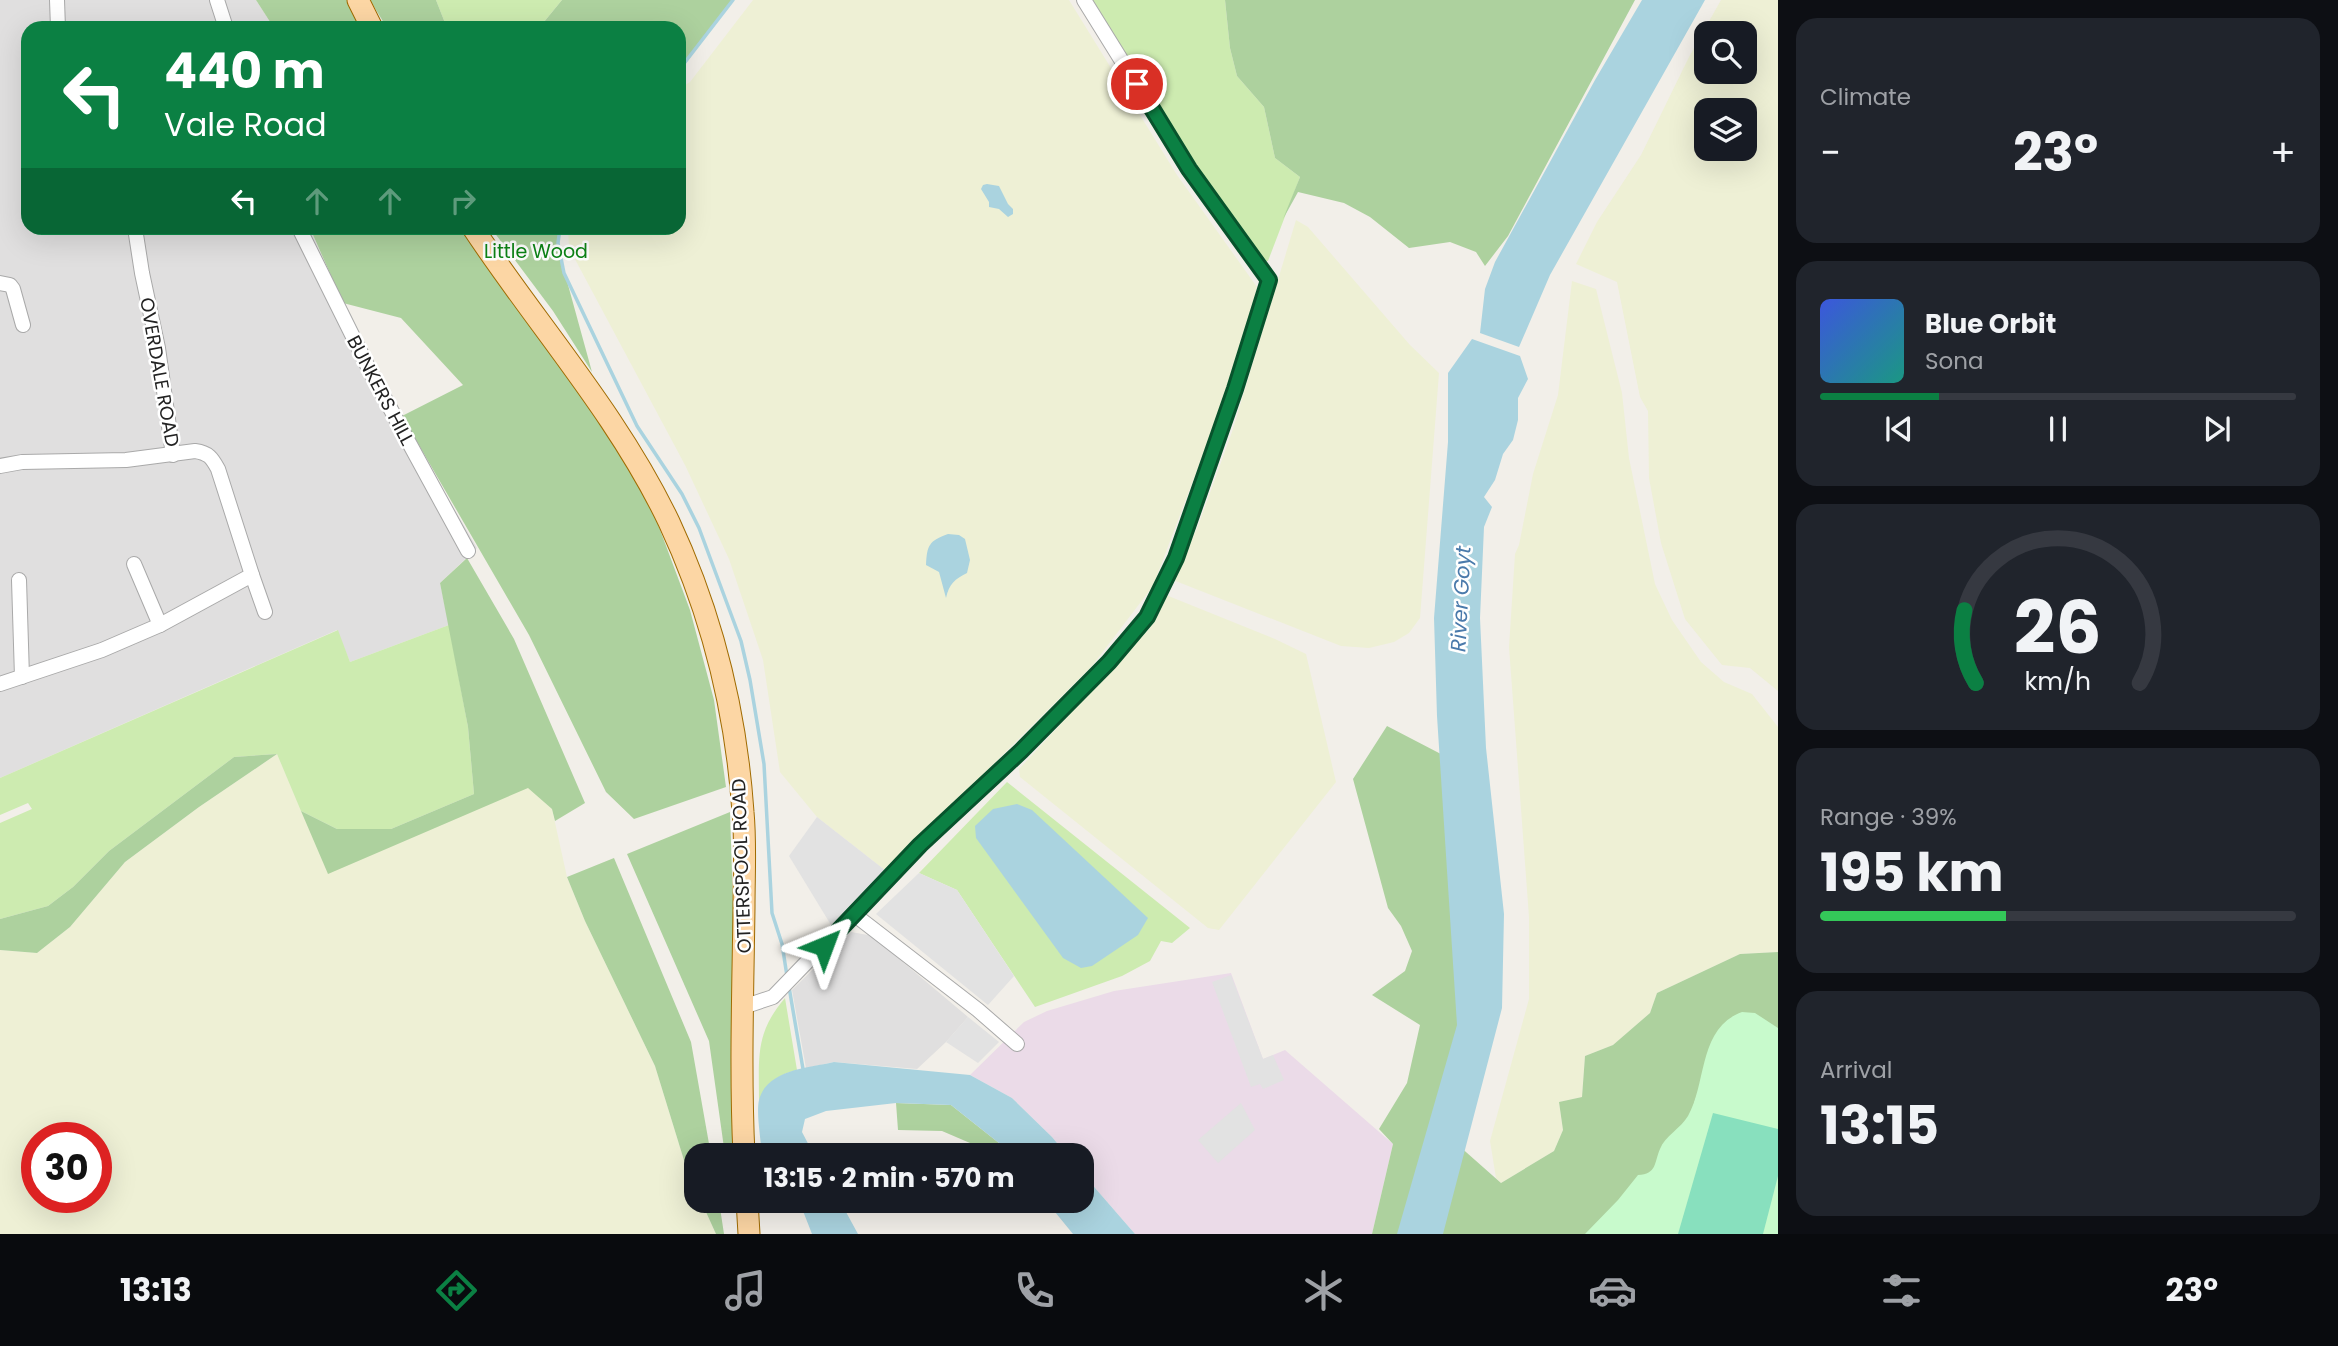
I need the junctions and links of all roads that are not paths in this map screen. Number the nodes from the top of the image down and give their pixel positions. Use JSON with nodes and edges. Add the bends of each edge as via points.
{"nodes":[{"id":1,"x":57,"y":0,"type":"edge"},
{"id":2,"x":217,"y":0,"type":"edge"},
{"id":3,"x":358,"y":0,"type":"edge"},
{"id":4,"x":1084,"y":0,"type":"edge"},
{"id":5,"x":58,"y":21,"type":"edge"},
{"id":6,"x":224,"y":21,"type":"edge"},
{"id":7,"x":368,"y":21,"type":"edge"},
{"id":8,"x":136,"y":235,"type":"edge"},
{"id":9,"x":302,"y":235,"type":"edge"},
{"id":10,"x":478,"y":235,"type":"edge"},
{"id":11,"x":0,"y":284,"type":"edge"},
{"id":12,"x":23,"y":325,"type":"dead end"},
{"id":13,"x":173,"y":455,"type":"junction"},
{"id":14,"x":0,"y":466,"type":"edge"},
{"id":15,"x":468,"y":551,"type":"dead end"},
{"id":16,"x":134,"y":565,"type":"dead end"},
{"id":17,"x":252,"y":575,"type":"junction"},
{"id":18,"x":19,"y":580,"type":"dead end"},
{"id":19,"x":265,"y":612,"type":"dead end"},
{"id":20,"x":160,"y":625,"type":"junction"},
{"id":21,"x":22,"y":677,"type":"junction"},
{"id":22,"x":0,"y":684,"type":"edge"},
{"id":23,"x":855,"y":915,"type":"junction"},
{"id":24,"x":743,"y":1007,"type":"junction"},
{"id":25,"x":1017,"y":1044,"type":"dead end"},
{"id":26,"x":743,"y":1143,"type":"edge"},
{"id":27,"x":748,"y":1213,"type":"edge"},
{"id":28,"x":749,"y":1234,"type":"edge"}],
"edges":[{"from":1,"to":5,"type":"street"},
{"from":2,"to":6,"type":"street"},
{"from":3,"to":7,"type":"main road"},
{"from":4,"to":23,"type":"street","via":[[1189,169],[1269,280],[1176,558],[1147,617],[1109,662],[920,845]]},
{"from":8,"to":13,"type":"street","name":"OVERDALE ROAD","via":[[159,348]]},
{"from":9,"to":15,"type":"street","name":"BUNKERS HILL"},
{"from":10,"to":24,"type":"main road","name":"OTTERSPOOL ROAD","via":[[627,444],[698,590],[721,663],[743,813]]},
{"from":11,"to":12,"type":"street","via":[[13,289]]},
{"from":13,"to":14,"type":"street"},
{"from":13,"to":17,"type":"street","name":"OVERDALE ROAD","via":[[195,451],[212,458]]},
{"from":16,"to":20,"type":"street"},
{"from":17,"to":19,"type":"street","name":"OVERDALE ROAD"},
{"from":17,"to":20,"type":"street"},
{"from":18,"to":21,"type":"street"},
{"from":20,"to":21,"type":"street"},
{"from":21,"to":22,"type":"street"},
{"from":23,"to":24,"type":"street","via":[[774,997]]},
{"from":23,"to":25,"type":"street"},
{"from":24,"to":26,"type":"main road","name":"OTTERSPOOL ROAD"},
{"from":27,"to":28,"type":"main road"}]}
